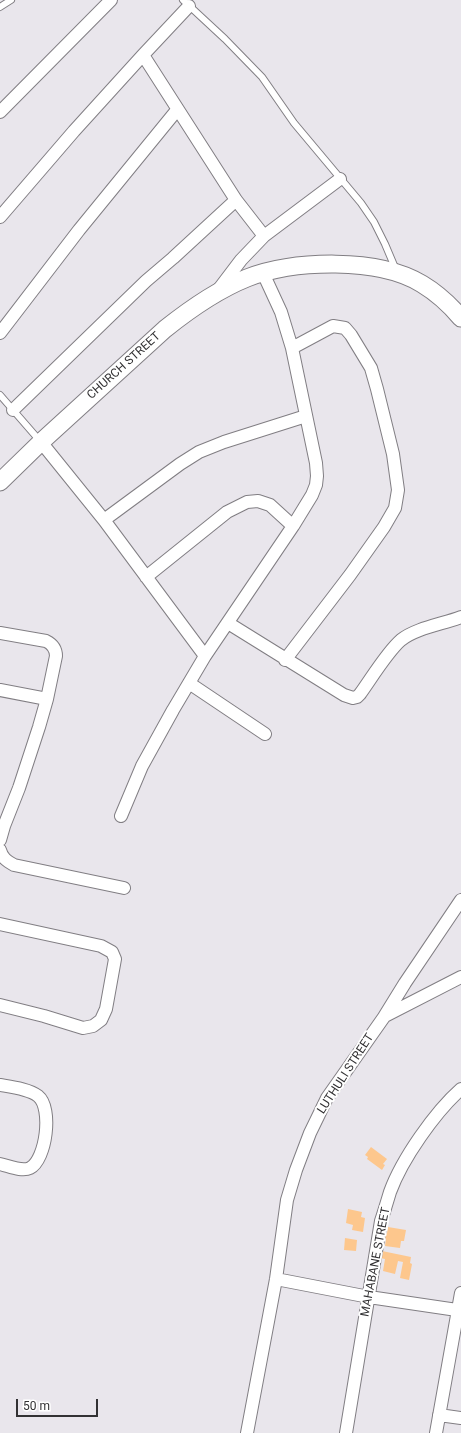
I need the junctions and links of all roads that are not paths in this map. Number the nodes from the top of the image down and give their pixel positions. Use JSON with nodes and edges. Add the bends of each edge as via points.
{"nodes":[{"id":1,"x":11,"y":0,"type":"edge"},
{"id":2,"x":111,"y":0,"type":"edge"},
{"id":3,"x":186,"y":3,"type":"edge"},
{"id":4,"x":0,"y":7,"type":"edge"},
{"id":5,"x":143,"y":55,"type":"junction"},
{"id":6,"x":177,"y":110,"type":"junction"},
{"id":7,"x":0,"y":112,"type":"edge"},
{"id":8,"x":340,"y":179,"type":"junction"},
{"id":9,"x":236,"y":200,"type":"junction"},
{"id":10,"x":0,"y":216,"type":"edge"},
{"id":11,"x":264,"y":236,"type":"junction"},
{"id":12,"x":397,"y":272,"type":"junction"},
{"id":13,"x":263,"y":273,"type":"junction"},
{"id":14,"x":214,"y":295,"type":"junction"},
{"id":15,"x":461,"y":318,"type":"edge"},
{"id":16,"x":0,"y":333,"type":"edge"},
{"id":17,"x":292,"y":348,"type":"junction"},
{"id":18,"x":0,"y":395,"type":"edge"},
{"id":19,"x":13,"y":410,"type":"junction"},
{"id":20,"x":306,"y":416,"type":"junction"},
{"id":21,"x":42,"y":442,"type":"junction"},
{"id":22,"x":0,"y":482,"type":"edge"},
{"id":23,"x":104,"y":520,"type":"junction"},
{"id":24,"x":293,"y":526,"type":"junction"},
{"id":25,"x":146,"y":577,"type":"junction"},
{"id":26,"x":461,"y":617,"type":"edge"},
{"id":27,"x":228,"y":623,"type":"junction"},
{"id":28,"x":0,"y":632,"type":"edge"},
{"id":29,"x":205,"y":656,"type":"junction"},
{"id":30,"x":285,"y":660,"type":"junction"},
{"id":31,"x":189,"y":683,"type":"junction"},
{"id":32,"x":0,"y":690,"type":"edge"},
{"id":33,"x":47,"y":698,"type":"junction"},
{"id":34,"x":265,"y":734,"type":"dead end"},
{"id":35,"x":121,"y":816,"type":"dead end"},
{"id":36,"x":0,"y":840,"type":"edge"},
{"id":37,"x":0,"y":850,"type":"edge"},
{"id":38,"x":124,"y":888,"type":"dead end"},
{"id":39,"x":461,"y":900,"type":"edge"},
{"id":40,"x":0,"y":924,"type":"edge"},
{"id":41,"x":461,"y":977,"type":"edge"},
{"id":42,"x":0,"y":1005,"type":"edge"},
{"id":43,"x":384,"y":1017,"type":"junction"},
{"id":44,"x":0,"y":1085,"type":"edge"},
{"id":45,"x":461,"y":1089,"type":"edge"},
{"id":46,"x":0,"y":1164,"type":"edge"},
{"id":47,"x":276,"y":1279,"type":"junction"},
{"id":48,"x":461,"y":1293,"type":"edge"},
{"id":49,"x":369,"y":1297,"type":"junction"},
{"id":50,"x":457,"y":1310,"type":"junction"},
{"id":51,"x":458,"y":1327,"type":"edge"},
{"id":52,"x":439,"y":1415,"type":"junction"},
{"id":53,"x":461,"y":1418,"type":"edge"},
{"id":54,"x":247,"y":1433,"type":"edge"},
{"id":55,"x":346,"y":1433,"type":"edge"},
{"id":56,"x":436,"y":1433,"type":"edge"}],
"edges":[{"from":1,"to":4,"type":"lane"},
{"from":2,"to":7,"type":"street"},
{"from":3,"to":5,"type":"street"},
{"from":3,"to":8,"type":"lane","via":[[226,38],[262,77],[294,123]]},
{"from":5,"to":6,"type":"street"},
{"from":5,"to":10,"type":"street"},
{"from":6,"to":9,"type":"street"},
{"from":6,"to":16,"type":"street","via":[[79,230]]},
{"from":8,"to":11,"type":"street"},
{"from":8,"to":12,"type":"lane","via":[[374,222]]},
{"from":9,"to":11,"type":"street"},
{"from":9,"to":19,"type":"street","via":[[134,292]]},
{"from":11,"to":14,"type":"street","via":[[241,260]]},
{"from":12,"to":13,"type":"street","name":"CHURCH STREET","via":[[370,266],[332,265],[282,268]]},
{"from":12,"to":15,"type":"street","name":"CHURCH STREET","via":[[422,284]]},
{"from":13,"to":14,"type":"street","name":"CHURCH STREET"},
{"from":13,"to":17,"type":"street","via":[[281,312]]},
{"from":14,"to":21,"type":"street","name":"CHURCH STREET","via":[[164,329]]},
{"from":17,"to":20,"type":"street"},
{"from":17,"to":30,"type":"street","via":[[333,326],[345,328],[351,335],[368,363],[378,389],[393,454],[398,490],[395,508],[384,527]]},
{"from":18,"to":19,"type":"lane"},
{"from":19,"to":21,"type":"lane"},
{"from":20,"to":23,"type":"street","via":[[199,452]]},
{"from":20,"to":24,"type":"street","via":[[316,463],[316,486]]},
{"from":21,"to":22,"type":"street","name":"CHURCH STREET"},
{"from":21,"to":23,"type":"street"},
{"from":23,"to":25,"type":"street"},
{"from":24,"to":25,"type":"street","via":[[270,505],[258,501],[247,502],[227,512]]},
{"from":24,"to":27,"type":"street"},
{"from":25,"to":29,"type":"street"},
{"from":26,"to":30,"type":"street","via":[[400,640],[360,694],[353,698]]},
{"from":27,"to":29,"type":"street"},
{"from":27,"to":30,"type":"street"},
{"from":28,"to":33,"type":"street","via":[[46,641],[55,649],[56,661]]},
{"from":29,"to":31,"type":"street"},
{"from":31,"to":34,"type":"street"},
{"from":31,"to":35,"type":"street","via":[[157,736]]},
{"from":32,"to":33,"type":"street"},
{"from":33,"to":36,"type":"street","via":[[22,782]]},
{"from":37,"to":38,"type":"street","via":[[1,856],[14,865]]},
{"from":39,"to":43,"type":"street","name":"LUTHULI STREET"},
{"from":40,"to":42,"type":"street","via":[[101,946],[112,952],[115,959],[106,1009],[101,1020],[93,1026],[83,1028]]},
{"from":41,"to":43,"type":"street"},
{"from":43,"to":47,"type":"street","name":"LUTHULI STREET","via":[[328,1098],[310,1133],[287,1200]]},
{"from":44,"to":46,"type":"street","via":[[38,1096],[45,1109],[47,1124],[40,1156],[34,1165],[25,1170]]},
{"from":45,"to":49,"type":"street","name":"MAHABANE STREET","via":[[439,1111],[406,1160],[390,1191],[381,1221]]},
{"from":47,"to":49,"type":"street"},
{"from":47,"to":54,"type":"street","name":"LUTHULI STREET"},
{"from":48,"to":50,"type":"street"},
{"from":49,"to":50,"type":"street"},
{"from":49,"to":55,"type":"street","name":"MAHABANE STREET"},
{"from":50,"to":51,"type":"street"},
{"from":51,"to":52,"type":"street"},
{"from":52,"to":53,"type":"street"},
{"from":52,"to":56,"type":"street"}]}
